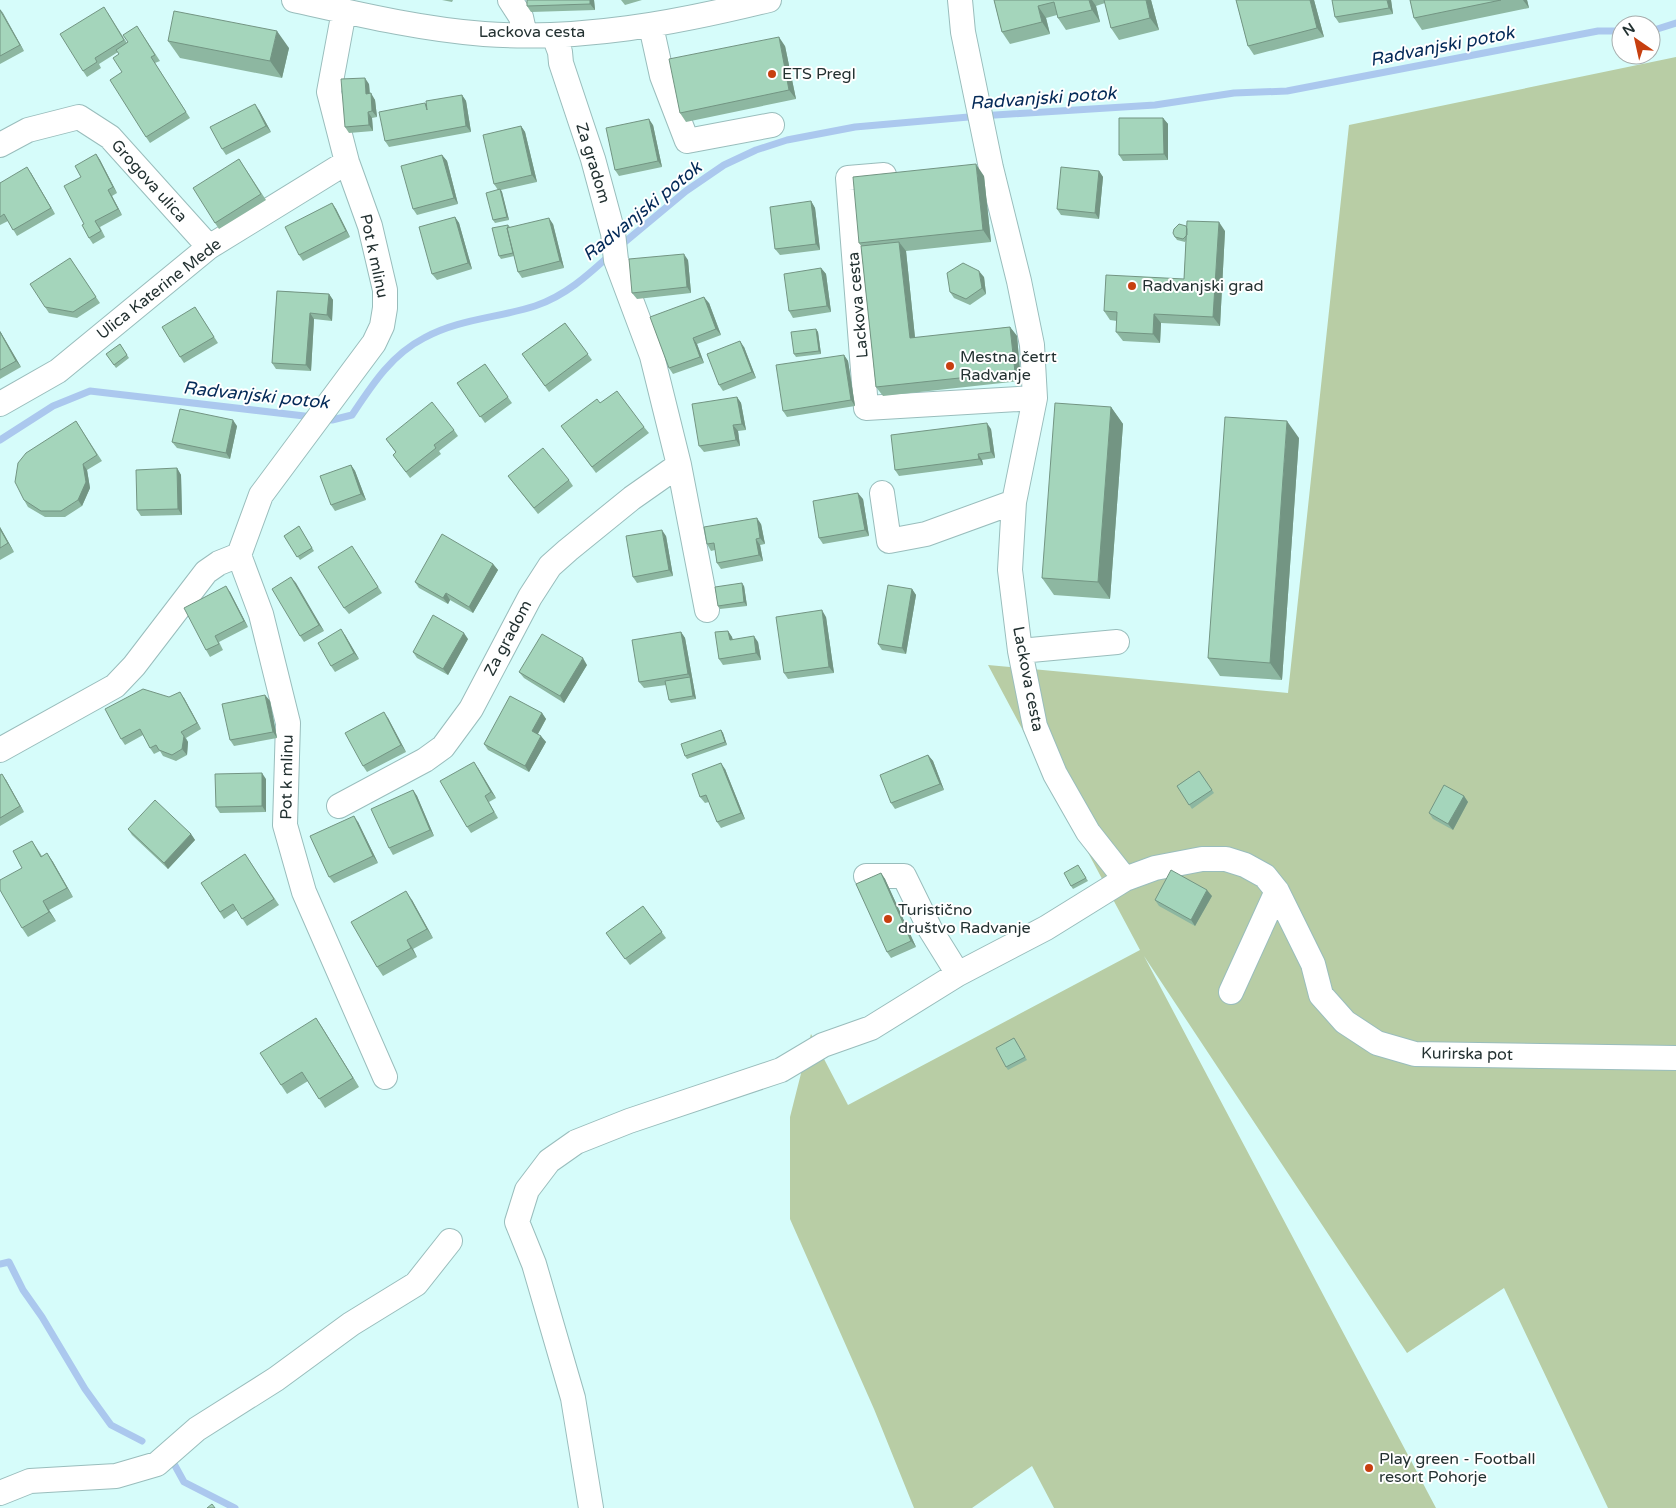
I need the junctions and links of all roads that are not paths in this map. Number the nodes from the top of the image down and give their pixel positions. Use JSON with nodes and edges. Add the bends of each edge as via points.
{"nodes":[{"id":1,"x":294,"y":0,"type":"edge"},
{"id":2,"x":510,"y":0,"type":"edge"},
{"id":3,"x":769,"y":0,"type":"edge"},
{"id":4,"x":960,"y":0,"type":"edge"},
{"id":5,"x":344,"y":11,"type":"junction"},
{"id":6,"x":651,"y":26,"type":"junction"},
{"id":7,"x":525,"y":35,"type":"junction"},
{"id":8,"x":554,"y":36,"type":"junction"},
{"id":9,"x":772,"y":125,"type":"dead end"},
{"id":10,"x":0,"y":145,"type":"edge"},
{"id":11,"x":347,"y":162,"type":"junction"},
{"id":12,"x":905,"y":174,"type":"edge"},
{"id":13,"x":209,"y":247,"type":"junction"},
{"id":14,"x":1035,"y":398,"type":"junction"},
{"id":15,"x":0,"y":404,"type":"edge"},
{"id":16,"x":679,"y":465,"type":"junction"},
{"id":17,"x":882,"y":493,"type":"dead end"},
{"id":18,"x":1014,"y":502,"type":"junction"},
{"id":19,"x":239,"y":555,"type":"junction"},
{"id":20,"x":707,"y":610,"type":"dead end"},
{"id":21,"x":1117,"y":642,"type":"dead end"},
{"id":22,"x":1020,"y":651,"type":"junction"},
{"id":23,"x":0,"y":750,"type":"edge"},
{"id":24,"x":339,"y":806,"type":"dead end"},
{"id":25,"x":866,"y":876,"type":"dead end"},
{"id":26,"x":1126,"y":879,"type":"junction"},
{"id":27,"x":1277,"y":890,"type":"junction"},
{"id":28,"x":958,"y":974,"type":"junction"},
{"id":29,"x":1231,"y":992,"type":"dead end"},
{"id":30,"x":1676,"y":1058,"type":"edge"},
{"id":31,"x":385,"y":1077,"type":"dead end"},
{"id":32,"x":450,"y":1241,"type":"dead end"},
{"id":33,"x":0,"y":1493,"type":"edge"},
{"id":34,"x":591,"y":1508,"type":"edge"}],
"edges":[{"from":1,"to":5,"type":"street","name":"Lackova cesta"},
{"from":2,"to":7,"type":"street","via":[[521,16]]},
{"from":3,"to":6,"type":"street","name":"Lackova cesta"},
{"from":4,"to":14,"type":"street","name":"Lackova cesta","via":[[963,32],[983,130],[981,168],[1019,281],[1032,345]]},
{"from":5,"to":7,"type":"street","name":"Lackova cesta","via":[[418,26]]},
{"from":5,"to":11,"type":"street","name":"Pot k mlinu","via":[[329,92]]},
{"from":6,"to":8,"type":"street","name":"Lackova cesta"},
{"from":6,"to":9,"type":"street","via":[[662,76],[687,141]]},
{"from":7,"to":8,"type":"street","name":"Lackova cesta"},
{"from":8,"to":16,"type":"street","name":"Za gradom","via":[[593,159],[613,233],[616,260],[652,356]]},
{"from":10,"to":13,"type":"street","name":"Grogova ulica","via":[[28,130],[79,117],[110,137]]},
{"from":11,"to":13,"type":"street","name":"Ulica Katerine Mede"},
{"from":11,"to":19,"type":"street","name":"Pot k mlinu","via":[[370,226],[385,290],[382,326],[374,344],[261,494]]},
{"from":12,"to":14,"type":"street","name":"Lackova cesta","via":[[848,178],[866,408]]},
{"from":13,"to":15,"type":"street","name":"Ulica Katerine Mede","via":[[58,371]]},
{"from":14,"to":18,"type":"street","name":"Lackova cesta"},
{"from":16,"to":20,"type":"street","name":"Za gradom"},
{"from":16,"to":24,"type":"street","name":"Za gradom","via":[[632,498],[550,566],[530,597],[471,709],[443,747]]},
{"from":17,"to":18,"type":"street","via":[[889,541],[926,534]]},
{"from":18,"to":22,"type":"street","name":"Lackova cesta","via":[[1010,570]]},
{"from":19,"to":23,"type":"street","via":[[206,572],[115,686]]},
{"from":19,"to":31,"type":"street","name":"Pot k mlinu","via":[[262,614],[288,723],[285,825],[304,892]]},
{"from":21,"to":22,"type":"street"},
{"from":22,"to":26,"type":"street","name":"Lackova cesta","via":[[1035,726],[1055,774],[1088,832]]},
{"from":25,"to":28,"type":"street","via":[[904,876],[930,929]]},
{"from":26,"to":27,"type":"street","name":"Kurirska pot","via":[[1180,862],[1226,858],[1265,876]]},
{"from":26,"to":28,"type":"street","name":"Kurirska pot","via":[[1046,928]]},
{"from":27,"to":29,"type":"street"},
{"from":27,"to":30,"type":"street","name":"Kurirska pot","via":[[1313,964],[1321,995],[1345,1022],[1378,1043],[1415,1054]]},
{"from":28,"to":34,"type":"street","name":"Kurirska pot","via":[[871,1028],[823,1045],[781,1070],[629,1120],[576,1142],[549,1161],[527,1190],[517,1222],[534,1264],[573,1398]]},
{"from":32,"to":33,"type":"street","via":[[416,1284],[351,1324],[276,1379],[197,1429],[157,1464],[116,1476],[30,1481]]}]}
